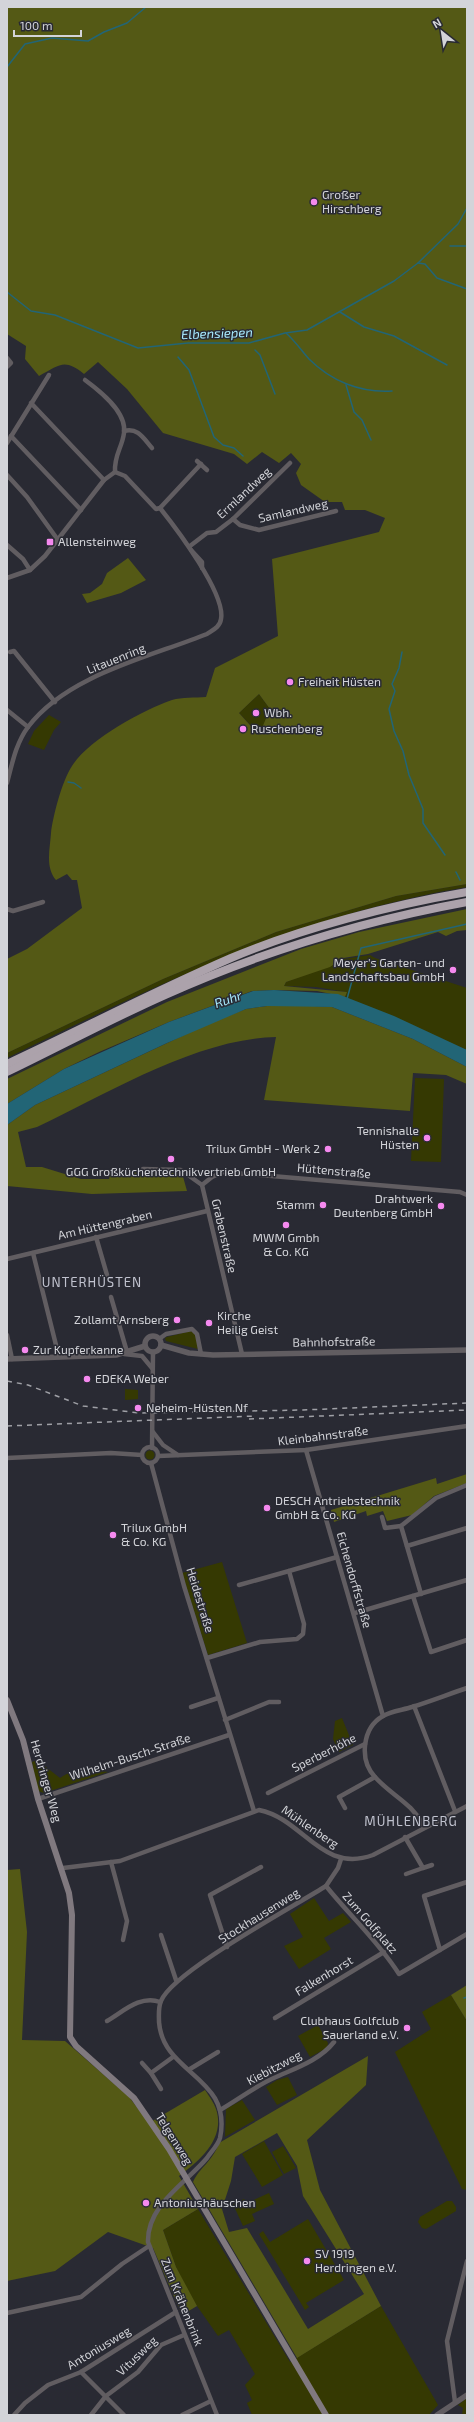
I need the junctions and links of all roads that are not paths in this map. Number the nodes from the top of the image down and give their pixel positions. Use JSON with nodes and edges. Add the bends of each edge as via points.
{"nodes":[{"id":1,"x":7,"y":358,"type":"edge"},
{"id":2,"x":7,"y":368,"type":"edge"},
{"id":3,"x":49,"y":375,"type":"dead end"},
{"id":4,"x":85,"y":380,"type":"dead end"},
{"id":5,"x":31,"y":404,"type":"junction"},
{"id":6,"x":124,"y":431,"type":"junction"},
{"id":7,"x":11,"y":436,"type":"junction"},
{"id":8,"x":7,"y":443,"type":"edge"},
{"id":9,"x":152,"y":448,"type":"dead end"},
{"id":10,"x":290,"y":463,"type":"dead end"},
{"id":11,"x":207,"y":470,"type":"dead end"},
{"id":12,"x":115,"y":472,"type":"junction"},
{"id":13,"x":7,"y":475,"type":"edge"},
{"id":14,"x":104,"y":480,"type":"junction"},
{"id":15,"x":160,"y":508,"type":"junction"},
{"id":16,"x":81,"y":510,"type":"junction"},
{"id":17,"x":336,"y":510,"type":"dead end"},
{"id":18,"x":233,"y":519,"type":"junction"},
{"id":19,"x":58,"y":540,"type":"junction"},
{"id":20,"x":7,"y":544,"type":"edge"},
{"id":21,"x":190,"y":548,"type":"junction"},
{"id":22,"x":30,"y":570,"type":"junction"},
{"id":23,"x":7,"y":578,"type":"edge"},
{"id":24,"x":10,"y":652,"type":"dead end"},
{"id":25,"x":55,"y":702,"type":"junction"},
{"id":26,"x":7,"y":710,"type":"edge"},
{"id":27,"x":28,"y":727,"type":"junction"},
{"id":28,"x":7,"y":783,"type":"edge"},
{"id":29,"x":467,"y":892,"type":"edge"},
{"id":30,"x":43,"y":902,"type":"dead end"},
{"id":31,"x":467,"y":902,"type":"edge"},
{"id":32,"x":7,"y":909,"type":"edge"},
{"id":33,"x":7,"y":1064,"type":"edge"},
{"id":34,"x":7,"y":1072,"type":"edge"},
{"id":35,"x":143,"y":1169,"type":"dead end"},
{"id":36,"x":202,"y":1185,"type":"junction"},
{"id":37,"x":467,"y":1195,"type":"edge"},
{"id":38,"x":207,"y":1211,"type":"junction"},
{"id":39,"x":96,"y":1237,"type":"junction"},
{"id":40,"x":33,"y":1253,"type":"junction"},
{"id":41,"x":7,"y":1259,"type":"edge"},
{"id":42,"x":107,"y":1274,"type":"dead end"},
{"id":43,"x":111,"y":1297,"type":"dead end"},
{"id":44,"x":7,"y":1336,"type":"edge"},
{"id":45,"x":159,"y":1339,"type":"junction"},
{"id":46,"x":161,"y":1345,"type":"junction"},
{"id":47,"x":145,"y":1346,"type":"junction"},
{"id":48,"x":467,"y":1350,"type":"edge"},
{"id":49,"x":153,"y":1352,"type":"junction"},
{"id":50,"x":125,"y":1353,"type":"junction"},
{"id":51,"x":201,"y":1354,"type":"junction"},
{"id":52,"x":242,"y":1354,"type":"junction"},
{"id":53,"x":59,"y":1357,"type":"junction"},
{"id":54,"x":9,"y":1359,"type":"edge"},
{"id":55,"x":152,"y":1368,"type":"junction"},
{"id":56,"x":467,"y":1426,"type":"edge"},
{"id":57,"x":153,"y":1432,"type":"junction"},
{"id":58,"x":152,"y":1448,"type":"junction"},
{"id":59,"x":306,"y":1450,"type":"junction"},
{"id":60,"x":142,"y":1455,"type":"junction"},
{"id":61,"x":158,"y":1456,"type":"junction"},
{"id":62,"x":180,"y":1456,"type":"junction"},
{"id":63,"x":7,"y":1458,"type":"edge"},
{"id":64,"x":151,"y":1463,"type":"junction"},
{"id":65,"x":467,"y":1485,"type":"edge"},
{"id":66,"x":382,"y":1517,"type":"dead end"},
{"id":67,"x":401,"y":1526,"type":"junction"},
{"id":68,"x":467,"y":1528,"type":"edge"},
{"id":69,"x":407,"y":1546,"type":"junction"},
{"id":70,"x":337,"y":1557,"type":"junction"},
{"id":71,"x":289,"y":1571,"type":"junction"},
{"id":72,"x":467,"y":1580,"type":"edge"},
{"id":73,"x":239,"y":1585,"type":"dead end"},
{"id":74,"x":421,"y":1594,"type":"junction"},
{"id":75,"x":413,"y":1596,"type":"junction"},
{"id":76,"x":354,"y":1613,"type":"junction"},
{"id":77,"x":467,"y":1640,"type":"edge"},
{"id":78,"x":207,"y":1658,"type":"junction"},
{"id":79,"x":466,"y":1689,"type":"edge"},
{"id":80,"x":218,"y":1698,"type":"junction"},
{"id":81,"x":7,"y":1700,"type":"edge"},
{"id":82,"x":279,"y":1702,"type":"dead end"},
{"id":83,"x":414,"y":1706,"type":"junction"},
{"id":84,"x":191,"y":1707,"type":"dead end"},
{"id":85,"x":383,"y":1716,"type":"junction"},
{"id":86,"x":225,"y":1720,"type":"junction"},
{"id":87,"x":229,"y":1735,"type":"junction"},
{"id":88,"x":365,"y":1744,"type":"junction"},
{"id":89,"x":375,"y":1777,"type":"junction"},
{"id":90,"x":268,"y":1793,"type":"dead end"},
{"id":91,"x":38,"y":1799,"type":"junction"},
{"id":92,"x":467,"y":1806,"type":"edge"},
{"id":93,"x":345,"y":1808,"type":"dead end"},
{"id":94,"x":254,"y":1811,"type":"junction"},
{"id":95,"x":455,"y":1811,"type":"junction"},
{"id":96,"x":424,"y":1826,"type":"junction"},
{"id":97,"x":405,"y":1837,"type":"junction"},
{"id":98,"x":341,"y":1859,"type":"junction"},
{"id":99,"x":112,"y":1862,"type":"junction"},
{"id":100,"x":432,"y":1865,"type":"dead end"},
{"id":101,"x":261,"y":1867,"type":"dead end"},
{"id":102,"x":63,"y":1868,"type":"junction"},
{"id":103,"x":423,"y":1868,"type":"junction"},
{"id":104,"x":406,"y":1874,"type":"dead end"},
{"id":105,"x":467,"y":1882,"type":"edge"},
{"id":106,"x":326,"y":1886,"type":"junction"},
{"id":107,"x":467,"y":1934,"type":"edge"},
{"id":108,"x":161,"y":1935,"type":"dead end"},
{"id":109,"x":123,"y":1940,"type":"dead end"},
{"id":110,"x":227,"y":1947,"type":"junction"},
{"id":111,"x":440,"y":1950,"type":"junction"},
{"id":112,"x":384,"y":1952,"type":"junction"},
{"id":113,"x":176,"y":1980,"type":"junction"},
{"id":114,"x":160,"y":2002,"type":"junction"},
{"id":115,"x":275,"y":2018,"type":"dead end"},
{"id":116,"x":107,"y":2021,"type":"dead end"},
{"id":117,"x":334,"y":2042,"type":"dead end"},
{"id":118,"x":218,"y":2052,"type":"dead end"},
{"id":119,"x":173,"y":2057,"type":"junction"},
{"id":120,"x":142,"y":2063,"type":"dead end"},
{"id":121,"x":190,"y":2069,"type":"junction"},
{"id":122,"x":151,"y":2073,"type":"junction"},
{"id":123,"x":160,"y":2089,"type":"dead end"},
{"id":124,"x":220,"y":2110,"type":"junction"},
{"id":125,"x":186,"y":2179,"type":"junction"},
{"id":126,"x":149,"y":2246,"type":"junction"},
{"id":127,"x":467,"y":2261,"type":"edge"},
{"id":128,"x":176,"y":2312,"type":"junction"},
{"id":129,"x":7,"y":2313,"type":"edge"},
{"id":130,"x":184,"y":2334,"type":"junction"},
{"id":131,"x":81,"y":2372,"type":"junction"},
{"id":132,"x":467,"y":2395,"type":"edge"},
{"id":133,"x":106,"y":2396,"type":"junction"},
{"id":134,"x":211,"y":2401,"type":"junction"},
{"id":135,"x":455,"y":2402,"type":"junction"},
{"id":136,"x":14,"y":2415,"type":"edge"},
{"id":137,"x":91,"y":2415,"type":"edge"},
{"id":138,"x":124,"y":2415,"type":"edge"},
{"id":139,"x":182,"y":2415,"type":"edge"},
{"id":140,"x":217,"y":2415,"type":"edge"},
{"id":141,"x":326,"y":2415,"type":"edge"},
{"id":142,"x":437,"y":2415,"type":"edge"}],
"edges":[{"from":1,"to":2,"type":"street","via":[[11,363]]},
{"from":3,"to":5,"type":"street"},
{"from":4,"to":6,"type":"street","via":[[112,404],[120,416]]},
{"from":5,"to":7,"type":"street"},
{"from":5,"to":14,"type":"street"},
{"from":6,"to":9,"type":"street","via":[[130,429],[139,432]]},
{"from":6,"to":12,"type":"street","via":[[115,460]]},
{"from":7,"to":8,"type":"street"},
{"from":7,"to":16,"type":"street"},
{"from":10,"to":18,"type":"street","name":"Ermlandweg"},
{"from":11,"to":15,"type":"street","via":[[199,462]]},
{"from":12,"to":14,"type":"street"},
{"from":12,"to":15,"type":"street","name":"Litauenring","via":[[126,476],[156,509]]},
{"from":13,"to":19,"type":"street","via":[[27,497]]},
{"from":14,"to":16,"type":"street"},
{"from":15,"to":21,"type":"street","name":"Litauenring"},
{"from":16,"to":19,"type":"street"},
{"from":17,"to":18,"type":"street","name":"Samlandweg","via":[[259,530],[240,525]]},
{"from":18,"to":21,"type":"street","name":"Ermlandweg","via":[[216,532],[207,533]]},
{"from":19,"to":22,"type":"street"},
{"from":20,"to":22,"type":"street","via":[[23,559]]},
{"from":21,"to":25,"type":"street","name":"Litauenring","via":[[202,562],[202,568],[215,592],[221,620],[217,628],[89,680]]},
{"from":22,"to":23,"type":"street"},
{"from":24,"to":25,"type":"street","via":[[14,652]]},
{"from":25,"to":27,"type":"street","name":"Litauenring"},
{"from":26,"to":27,"type":"street"},
{"from":27,"to":28,"type":"street","name":"Litauenring","via":[[18,745]]},
{"from":29,"to":33,"type":"highway","via":[[386,908],[233,957]]},
{"from":30,"to":32,"type":"street","via":[[13,911]]},
{"from":31,"to":34,"type":"highway","via":[[388,918],[299,943],[165,995]]},
{"from":35,"to":36,"type":"street","name":"Grabenstraße","via":[[181,1170]]},
{"from":36,"to":37,"type":"street","name":"Hüttenstraße","via":[[223,1172],[460,1192]]},
{"from":36,"to":38,"type":"street","name":"Grabenstraße"},
{"from":38,"to":39,"type":"street","name":"Am Hüttengraben"},
{"from":38,"to":52,"type":"street","name":"Grabenstraße"},
{"from":39,"to":40,"type":"street","name":"Am Hüttengraben"},
{"from":39,"to":42,"type":"street"},
{"from":40,"to":41,"type":"street","name":"Am Hüttengraben"},
{"from":40,"to":53,"type":"street"},
{"from":43,"to":50,"type":"street"},
{"from":44,"to":54,"type":"street"},
{"from":45,"to":46,"type":"street"},
{"from":45,"to":47,"type":"street","via":[[150,1337],[146,1340]]},
{"from":45,"to":51,"type":"street","via":[[166,1334],[192,1329],[197,1334]]},
{"from":46,"to":49,"type":"street"},
{"from":46,"to":51,"type":"street","name":"Bahnhofstraße"},
{"from":47,"to":49,"type":"street"},
{"from":47,"to":50,"type":"street"},
{"from":48,"to":52,"type":"street","name":"Bahnhofstraße"},
{"from":49,"to":55,"type":"street"},
{"from":50,"to":53,"type":"street"},
{"from":50,"to":55,"type":"street","via":[[140,1355]]},
{"from":51,"to":52,"type":"street","name":"Bahnhofstraße"},
{"from":53,"to":54,"type":"street"},
{"from":55,"to":57,"type":"street"},
{"from":56,"to":59,"type":"street","name":"Kleinbahnstraße"},
{"from":57,"to":58,"type":"street"},
{"from":57,"to":62,"type":"street","via":[[163,1446]]},
{"from":58,"to":60,"type":"street","via":[[146,1449]]},
{"from":58,"to":61,"type":"street"},
{"from":59,"to":62,"type":"street","name":"Kleinbahnstraße"},
{"from":59,"to":70,"type":"street","name":"Eichendorffstraße"},
{"from":60,"to":63,"type":"street","via":[[111,1453]]},
{"from":60,"to":64,"type":"street","via":[[145,1461]]},
{"from":61,"to":62,"type":"street","name":"Kleinbahnstraße"},
{"from":61,"to":64,"type":"street"},
{"from":64,"to":78,"type":"street","name":"Heidestraße","via":[[183,1583]]},
{"from":65,"to":67,"type":"street","via":[[436,1498]]},
{"from":66,"to":67,"type":"street","via":[[385,1528]]},
{"from":67,"to":69,"type":"street"},
{"from":68,"to":69,"type":"street"},
{"from":69,"to":74,"type":"street"},
{"from":70,"to":71,"type":"street"},
{"from":70,"to":76,"type":"street","name":"Eichendorffstraße"},
{"from":71,"to":73,"type":"street"},
{"from":71,"to":78,"type":"street","via":[[304,1624],[304,1631],[300,1637],[293,1641],[260,1642]]},
{"from":72,"to":74,"type":"street"},
{"from":74,"to":75,"type":"street"},
{"from":75,"to":76,"type":"street"},
{"from":75,"to":77,"type":"street","via":[[431,1652]]},
{"from":76,"to":85,"type":"street","name":"Eichendorffstraße"},
{"from":78,"to":80,"type":"street","name":"Heidestraße"},
{"from":79,"to":83,"type":"street"},
{"from":80,"to":84,"type":"street"},
{"from":80,"to":86,"type":"street","name":"Heidestraße"},
{"from":81,"to":91,"type":"main road","name":"Herdringer Weg","via":[[23,1740]]},
{"from":82,"to":86,"type":"street","via":[[269,1702]]},
{"from":83,"to":85,"type":"street"},
{"from":83,"to":95,"type":"street"},
{"from":85,"to":88,"type":"street","name":"Sperberhöhe","via":[[372,1726]]},
{"from":86,"to":87,"type":"street","name":"Heidestraße"},
{"from":87,"to":91,"type":"street","name":"Wilhelm-Busch-Straße"},
{"from":87,"to":94,"type":"street","name":"Heidestraße"},
{"from":88,"to":89,"type":"street","via":[[369,1768]]},
{"from":88,"to":90,"type":"street","name":"Sperberhöhe"},
{"from":89,"to":93,"type":"street","via":[[339,1797]]},
{"from":89,"to":96,"type":"street","via":[[416,1812]]},
{"from":91,"to":102,"type":"main road","name":"Herdringer Weg"},
{"from":92,"to":95,"type":"street","name":"Mühlenberg"},
{"from":94,"to":98,"type":"street","name":"Mühlenberg","via":[[273,1814]]},
{"from":94,"to":99,"type":"street"},
{"from":95,"to":96,"type":"street","name":"Mühlenberg"},
{"from":96,"to":97,"type":"street","name":"Mühlenberg"},
{"from":97,"to":98,"type":"street","name":"Mühlenberg","via":[[366,1858]]},
{"from":97,"to":103,"type":"street"},
{"from":98,"to":106,"type":"street","name":"Stockhausenweg"},
{"from":99,"to":102,"type":"street"},
{"from":99,"to":109,"type":"street","via":[[127,1920]]},
{"from":100,"to":103,"type":"street"},
{"from":101,"to":110,"type":"street","via":[[210,1895]]},
{"from":102,"to":125,"type":"main road","name":"Telgenweg","via":[[72,1915],[70,2037],[76,2046],[134,2098]]},
{"from":103,"to":104,"type":"street"},
{"from":105,"to":111,"type":"street","via":[[424,1896]]},
{"from":106,"to":110,"type":"street","name":"Stockhausenweg"},
{"from":106,"to":112,"type":"street","name":"Zum Golfplatz","via":[[346,1912]]},
{"from":107,"to":111,"type":"street"},
{"from":108,"to":113,"type":"street"},
{"from":110,"to":113,"type":"street","name":"Stockhausenweg"},
{"from":111,"to":112,"type":"street","name":"Zum Golfplatz","via":[[399,1974]]},
{"from":112,"to":115,"type":"street","name":"Falkenhorst"},
{"from":113,"to":114,"type":"street","name":"Stockhausenweg"},
{"from":114,"to":116,"type":"street","via":[[150,1998],[138,2002]]},
{"from":114,"to":119,"type":"street","via":[[160,2030],[166,2048]]},
{"from":117,"to":124,"type":"street","name":"Kiebitzweg","via":[[328,2050]]},
{"from":118,"to":121,"type":"street"},
{"from":119,"to":121,"type":"street"},
{"from":119,"to":122,"type":"street"},
{"from":120,"to":122,"type":"street"},
{"from":121,"to":124,"type":"street","via":[[212,2092]]},
{"from":122,"to":123,"type":"street"},
{"from":124,"to":125,"type":"street","via":[[222,2127],[219,2141]]},
{"from":125,"to":126,"type":"street","name":"Zum Krähenbrink","via":[[166,2199],[150,2224]]},
{"from":125,"to":141,"type":"main road","name":"Telgenweg"},
{"from":126,"to":128,"type":"street","name":"Zum Krähenbrink"},
{"from":126,"to":129,"type":"street","via":[[81,2297]]},
{"from":127,"to":135,"type":"street","via":[[447,2341]]},
{"from":128,"to":130,"type":"street","name":"Zum Krähenbrink"},
{"from":128,"to":131,"type":"street","name":"Antoniusweg"},
{"from":130,"to":133,"type":"street","name":"Vitusweg","via":[[161,2345],[138,2372]]},
{"from":130,"to":134,"type":"street","name":"Zum Krähenbrink"},
{"from":131,"to":133,"type":"street"},
{"from":131,"to":136,"type":"street","name":"Antoniusweg","via":[[48,2385],[25,2402]]},
{"from":132,"to":135,"type":"street"},
{"from":133,"to":137,"type":"street","name":"Vitusweg"},
{"from":133,"to":138,"type":"street"},
{"from":134,"to":139,"type":"street"},
{"from":134,"to":140,"type":"street","name":"Zum Krähenbrink"},
{"from":135,"to":142,"type":"street"}]}
